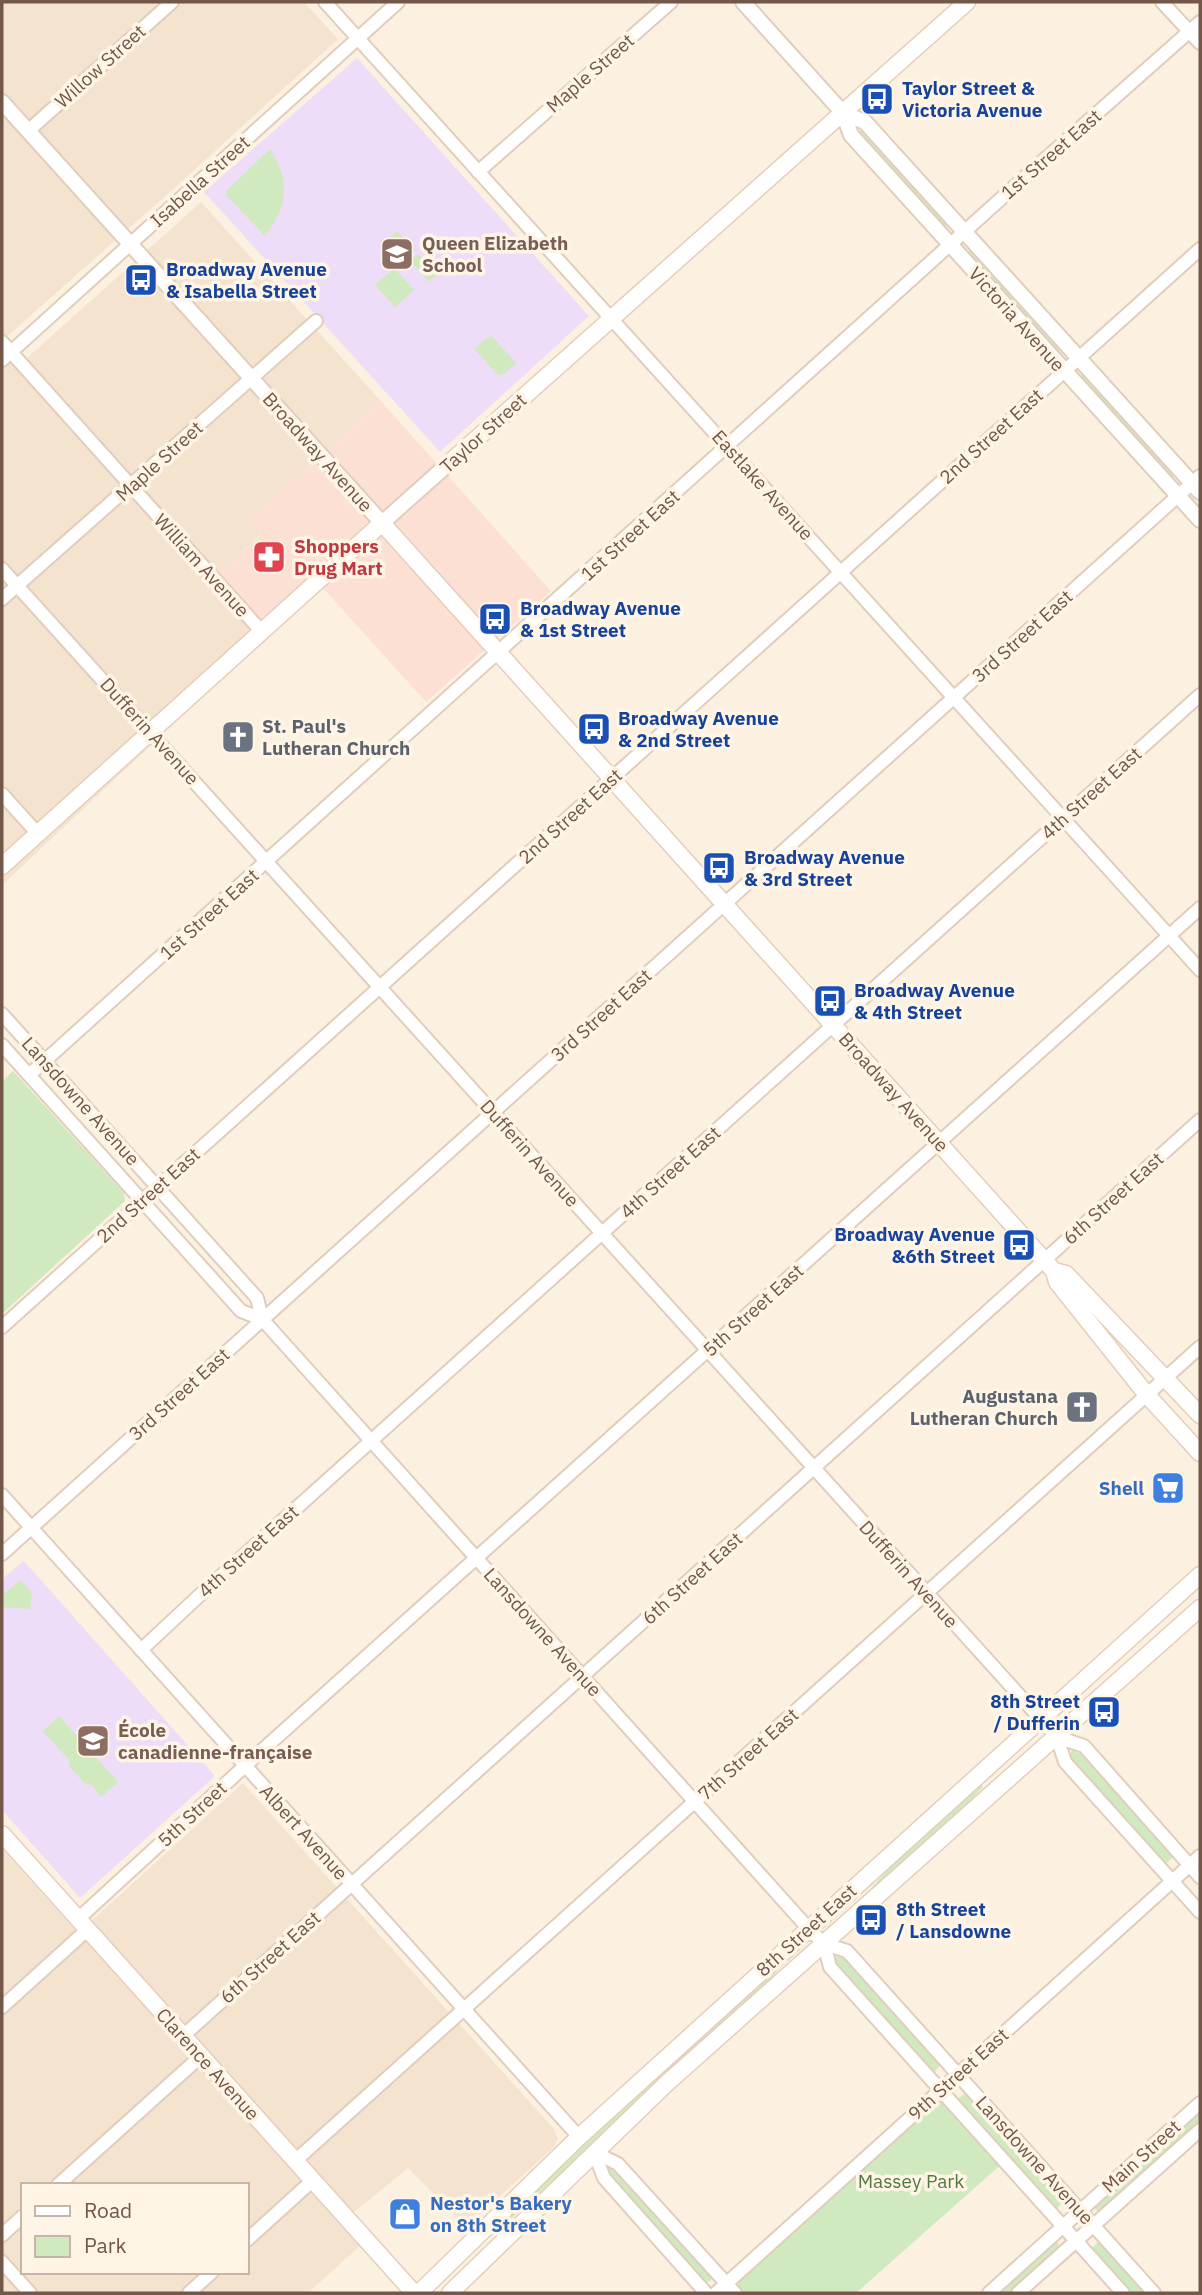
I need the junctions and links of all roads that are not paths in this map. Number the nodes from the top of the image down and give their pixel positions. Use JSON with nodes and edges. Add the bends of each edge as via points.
{"nodes":[{"id":1,"x":172,"y":2,"type":"edge"},
{"id":2,"x":325,"y":2,"type":"edge"},
{"id":3,"x":398,"y":2,"type":"edge"},
{"id":4,"x":671,"y":2,"type":"edge"},
{"id":5,"x":743,"y":2,"type":"edge"},
{"id":6,"x":967,"y":2,"type":"edge"},
{"id":7,"x":1163,"y":2,"type":"edge"},
{"id":8,"x":1200,"y":22,"type":"edge"},
{"id":9,"x":1189,"y":32,"type":"junction"},
{"id":10,"x":358,"y":39,"type":"junction"},
{"id":11,"x":1200,"y":43,"type":"edge"},
{"id":12,"x":2,"y":102,"type":"edge"},
{"id":13,"x":843,"y":113,"type":"junction"},
{"id":14,"x":28,"y":131,"type":"junction"},
{"id":15,"x":478,"y":172,"type":"junction"},
{"id":16,"x":964,"y":232,"type":"junction"},
{"id":17,"x":130,"y":244,"type":"junction"},
{"id":18,"x":950,"y":245,"type":"junction"},
{"id":19,"x":1200,"y":249,"type":"edge"},
{"id":20,"x":612,"y":318,"type":"junction"},
{"id":21,"x":316,"y":321,"type":"dead end"},
{"id":22,"x":5,"y":351,"type":"edge"},
{"id":23,"x":1079,"y":358,"type":"junction"},
{"id":24,"x":1064,"y":370,"type":"junction"},
{"id":25,"x":251,"y":379,"type":"junction"},
{"id":26,"x":728,"y":446,"type":"junction"},
{"id":27,"x":447,"y":465,"type":"joint"},
{"id":28,"x":1198,"y":484,"type":"edge"},
{"id":29,"x":131,"y":486,"type":"junction"},
{"id":30,"x":1178,"y":496,"type":"junction"},
{"id":31,"x":1200,"y":520,"type":"edge"},
{"id":32,"x":382,"y":523,"type":"junction"},
{"id":33,"x":2,"y":569,"type":"edge"},
{"id":34,"x":841,"y":571,"type":"junction"},
{"id":35,"x":17,"y":585,"type":"junction"},
{"id":36,"x":2,"y":599,"type":"edge"},
{"id":37,"x":262,"y":632,"type":"junction"},
{"id":38,"x":499,"y":652,"type":"junction"},
{"id":39,"x":1200,"y":695,"type":"edge"},
{"id":40,"x":954,"y":696,"type":"junction"},
{"id":41,"x":151,"y":732,"type":"junction"},
{"id":42,"x":612,"y":777,"type":"junction"},
{"id":43,"x":2,"y":794,"type":"edge"},
{"id":44,"x":1064,"y":817,"type":"junction"},
{"id":45,"x":38,"y":834,"type":"junction"},
{"id":46,"x":267,"y":862,"type":"junction"},
{"id":47,"x":2,"y":866,"type":"edge"},
{"id":48,"x":725,"y":904,"type":"junction"},
{"id":49,"x":1200,"y":908,"type":"edge"},
{"id":50,"x":1169,"y":936,"type":"junction"},
{"id":51,"x":1200,"y":970,"type":"edge"},
{"id":52,"x":381,"y":987,"type":"junction"},
{"id":53,"x":2,"y":1014,"type":"edge"},
{"id":54,"x":834,"y":1025,"type":"junction"},
{"id":55,"x":2,"y":1045,"type":"edge"},
{"id":56,"x":45,"y":1061,"type":"junction"},
{"id":57,"x":29,"y":1075,"type":"junction"},
{"id":58,"x":493,"y":1111,"type":"junction"},
{"id":59,"x":1200,"y":1120,"type":"edge"},
{"id":60,"x":939,"y":1143,"type":"junction"},
{"id":61,"x":157,"y":1186,"type":"junction"},
{"id":62,"x":141,"y":1200,"type":"junction"},
{"id":63,"x":602,"y":1233,"type":"junction"},
{"id":64,"x":1049,"y":1265,"type":"junction"},
{"id":65,"x":262,"y":1319,"type":"junction"},
{"id":66,"x":2,"y":1327,"type":"edge"},
{"id":67,"x":1200,"y":1346,"type":"edge"},
{"id":68,"x":708,"y":1350,"type":"junction"},
{"id":69,"x":1166,"y":1377,"type":"junction"},
{"id":70,"x":1147,"y":1395,"type":"junction"},
{"id":71,"x":1200,"y":1415,"type":"edge"},
{"id":72,"x":371,"y":1441,"type":"junction"},
{"id":73,"x":1200,"y":1453,"type":"edge"},
{"id":74,"x":814,"y":1468,"type":"junction"},
{"id":75,"x":2,"y":1495,"type":"edge"},
{"id":76,"x":31,"y":1528,"type":"junction"},
{"id":77,"x":2,"y":1554,"type":"edge"},
{"id":78,"x":476,"y":1558,"type":"junction"},
{"id":79,"x":1200,"y":1575,"type":"edge"},
{"id":80,"x":927,"y":1594,"type":"junction"},
{"id":81,"x":1200,"y":1608,"type":"edge"},
{"id":82,"x":141,"y":1650,"type":"junction"},
{"id":83,"x":583,"y":1676,"type":"junction"},
{"id":84,"x":306,"y":1711,"type":"joint"},
{"id":85,"x":1040,"y":1719,"type":"junction"},
{"id":86,"x":1057,"y":1737,"type":"junction"},
{"id":87,"x":244,"y":1766,"type":"junction"},
{"id":88,"x":696,"y":1801,"type":"junction"},
{"id":89,"x":2,"y":1834,"type":"edge"},
{"id":90,"x":1200,"y":1856,"type":"edge"},
{"id":91,"x":1190,"y":1865,"type":"junction"},
{"id":92,"x":1200,"y":1877,"type":"edge"},
{"id":93,"x":1172,"y":1881,"type":"junction"},
{"id":94,"x":351,"y":1884,"type":"junction"},
{"id":95,"x":1200,"y":1912,"type":"edge"},
{"id":96,"x":83,"y":1924,"type":"junction"},
{"id":97,"x":808,"y":1928,"type":"junction"},
{"id":98,"x":824,"y":1944,"type":"junction"},
{"id":99,"x":2,"y":2007,"type":"edge"},
{"id":100,"x":462,"y":2009,"type":"junction"},
{"id":101,"x":183,"y":2036,"type":"junction"},
{"id":102,"x":201,"y":2056,"type":"junction"},
{"id":103,"x":957,"y":2074,"type":"junction"},
{"id":104,"x":940,"y":2090,"type":"junction"},
{"id":105,"x":1200,"y":2103,"type":"edge"},
{"id":106,"x":1200,"y":2130,"type":"edge"},
{"id":107,"x":579,"y":2137,"type":"junction"},
{"id":108,"x":594,"y":2152,"type":"junction"},
{"id":109,"x":295,"y":2161,"type":"junction"},
{"id":110,"x":312,"y":2181,"type":"junction"},
{"id":111,"x":60,"y":2183,"type":"edge"},
{"id":112,"x":1079,"y":2210,"type":"junction"},
{"id":113,"x":21,"y":2218,"type":"edge"},
{"id":114,"x":1062,"y":2226,"type":"junction"},
{"id":115,"x":1094,"y":2226,"type":"junction"},
{"id":116,"x":2,"y":2235,"type":"edge"},
{"id":117,"x":248,"y":2239,"type":"edge"},
{"id":118,"x":1076,"y":2242,"type":"junction"},
{"id":119,"x":2,"y":2262,"type":"edge"},
{"id":120,"x":210,"y":2274,"type":"edge"},
{"id":121,"x":731,"y":2288,"type":"edge"},
{"id":122,"x":30,"y":2293,"type":"edge"},
{"id":123,"x":189,"y":2293,"type":"edge"},
{"id":124,"x":417,"y":2293,"type":"edge"},
{"id":125,"x":450,"y":2293,"type":"edge"},
{"id":126,"x":706,"y":2293,"type":"edge"},
{"id":127,"x":716,"y":2293,"type":"edge"},
{"id":128,"x":989,"y":2293,"type":"edge"},
{"id":129,"x":1018,"y":2293,"type":"edge"},
{"id":130,"x":1123,"y":2293,"type":"edge"},
{"id":131,"x":1154,"y":2293,"type":"edge"}],
"edges":[{"from":1,"to":14,"type":"street","name":"Willow Street"},
{"from":2,"to":10,"type":"street","name":"Eastlake Avenue"},
{"from":3,"to":10,"type":"street","name":"Isabella Street"},
{"from":4,"to":15,"type":"street","name":"Maple Street"},
{"from":5,"to":13,"type":"street","name":"Victoria Avenue"},
{"from":6,"to":13,"type":"main road","name":"Taylor Street"},
{"from":7,"to":9,"type":"street"},
{"from":8,"to":9,"type":"street","name":"1st Street East"},
{"from":9,"to":11,"type":"street"},
{"from":9,"to":16,"type":"street","name":"1st Street East"},
{"from":10,"to":15,"type":"street","name":"Eastlake Avenue"},
{"from":10,"to":17,"type":"street","name":"Isabella Street"},
{"from":12,"to":14,"type":"street","name":"Broadway Avenue"},
{"from":13,"to":16,"type":"street","name":"Victoria Avenue","via":[[865,122]]},
{"from":13,"to":18,"type":"street","name":"Victoria Avenue","via":[[851,135]]},
{"from":13,"to":20,"type":"main road","name":"Taylor Street"},
{"from":14,"to":17,"type":"street","name":"Broadway Avenue"},
{"from":15,"to":20,"type":"street","name":"Eastlake Avenue"},
{"from":16,"to":18,"type":"street","name":"1st Street East"},
{"from":16,"to":23,"type":"street","name":"Victoria Avenue"},
{"from":17,"to":22,"type":"street","name":"Isabella Street"},
{"from":17,"to":25,"type":"street","name":"Broadway Avenue"},
{"from":18,"to":24,"type":"street","name":"Victoria Avenue"},
{"from":18,"to":26,"type":"street","name":"1st Street East"},
{"from":19,"to":23,"type":"street","name":"2nd Street East"},
{"from":20,"to":26,"type":"street","name":"Eastlake Avenue"},
{"from":20,"to":27,"type":"main road","name":"Taylor Street"},
{"from":21,"to":25,"type":"street","name":"Maple Street"},
{"from":22,"to":29,"type":"street","name":"William Avenue"},
{"from":23,"to":24,"type":"street","name":"2nd Street East"},
{"from":23,"to":28,"type":"street","name":"Victoria Avenue"},
{"from":24,"to":30,"type":"street","name":"Victoria Avenue"},
{"from":24,"to":34,"type":"street","name":"2nd Street East"},
{"from":25,"to":29,"type":"street","name":"Maple Street"},
{"from":25,"to":32,"type":"street","name":"Broadway Avenue"},
{"from":26,"to":34,"type":"street","name":"Eastlake Avenue"},
{"from":26,"to":38,"type":"street","name":"1st Street East"},
{"from":27,"to":32,"type":"street","name":"Taylor Street"},
{"from":28,"to":30,"type":"street","name":"3rd Street East"},
{"from":29,"to":35,"type":"street","name":"Maple Street"},
{"from":29,"to":37,"type":"street","name":"William Avenue"},
{"from":30,"to":31,"type":"street","name":"Victoria Avenue"},
{"from":30,"to":40,"type":"street","name":"3rd Street East"},
{"from":32,"to":37,"type":"main road","name":"Taylor Street"},
{"from":32,"to":38,"type":"main road","name":"Broadway Avenue"},
{"from":33,"to":35,"type":"street","name":"Dufferin Avenue"},
{"from":34,"to":40,"type":"street","name":"Eastlake Avenue"},
{"from":34,"to":42,"type":"street","name":"2nd Street East"},
{"from":35,"to":36,"type":"street","name":"Maple Street"},
{"from":35,"to":41,"type":"street","name":"Dufferin Avenue"},
{"from":37,"to":41,"type":"main road","name":"Taylor Street"},
{"from":38,"to":42,"type":"main road","name":"Broadway Avenue"},
{"from":38,"to":46,"type":"street","name":"1st Street East"},
{"from":39,"to":44,"type":"street","name":"4th Street East"},
{"from":40,"to":44,"type":"street","name":"Eastlake Avenue"},
{"from":40,"to":48,"type":"street","name":"3rd Street East"},
{"from":41,"to":45,"type":"main road","name":"Taylor Street"},
{"from":41,"to":46,"type":"street","name":"Dufferin Avenue"},
{"from":42,"to":48,"type":"main road","name":"Broadway Avenue"},
{"from":42,"to":52,"type":"street","name":"2nd Street East"},
{"from":43,"to":45,"type":"street"},
{"from":44,"to":50,"type":"street","name":"Eastlake Avenue"},
{"from":44,"to":54,"type":"street","name":"4th Street East"},
{"from":45,"to":47,"type":"main road","name":"Taylor Street"},
{"from":46,"to":52,"type":"street","name":"Dufferin Avenue"},
{"from":46,"to":56,"type":"street","name":"1st Street East"},
{"from":48,"to":54,"type":"main road","name":"Broadway Avenue"},
{"from":48,"to":58,"type":"street","name":"3rd Street East"},
{"from":49,"to":50,"type":"street","name":"5th Street East"},
{"from":50,"to":51,"type":"street","name":"Eastlake Avenue"},
{"from":50,"to":60,"type":"street","name":"5th Street East"},
{"from":52,"to":58,"type":"street","name":"Dufferin Avenue"},
{"from":52,"to":61,"type":"street","name":"2nd Street East"},
{"from":53,"to":56,"type":"street","name":"Lansdowne Avenue"},
{"from":54,"to":60,"type":"main road","name":"Broadway Avenue"},
{"from":54,"to":63,"type":"street","name":"4th Street East"},
{"from":55,"to":57,"type":"street","name":"Lansdowne Avenue"},
{"from":56,"to":57,"type":"street","name":"1st Street East"},
{"from":56,"to":61,"type":"street","name":"Lansdowne Avenue"},
{"from":57,"to":62,"type":"street","name":"Lansdowne Avenue"},
{"from":58,"to":63,"type":"street","name":"Dufferin Avenue"},
{"from":58,"to":65,"type":"street","name":"3rd Street East"},
{"from":59,"to":64,"type":"street","name":"6th Street East"},
{"from":60,"to":64,"type":"main road","name":"Broadway Avenue"},
{"from":60,"to":68,"type":"street","name":"5th Street East"},
{"from":61,"to":62,"type":"street","name":"2nd Street East"},
{"from":61,"to":65,"type":"street","name":"Lansdowne Avenue","via":[[257,1298]]},
{"from":62,"to":65,"type":"street","name":"Lansdowne Avenue","via":[[241,1311]]},
{"from":62,"to":66,"type":"street","name":"2nd Street East"},
{"from":63,"to":68,"type":"street","name":"Dufferin Avenue"},
{"from":63,"to":72,"type":"street","name":"4th Street East"},
{"from":64,"to":69,"type":"main road","name":"Broadway Avenue","via":[[1066,1274]]},
{"from":64,"to":70,"type":"main road","name":"Broadway Avenue","via":[[1057,1282]]},
{"from":64,"to":74,"type":"street","name":"6th Street East"},
{"from":65,"to":72,"type":"street","name":"Lansdowne Avenue"},
{"from":65,"to":76,"type":"street","name":"3rd Street East"},
{"from":67,"to":69,"type":"street","name":"7th Street East"},
{"from":68,"to":74,"type":"street","name":"Dufferin Avenue"},
{"from":68,"to":78,"type":"street","name":"5th Street East"},
{"from":69,"to":70,"type":"street","name":"7th Street East"},
{"from":69,"to":71,"type":"main road","name":"Broadway Avenue"},
{"from":70,"to":73,"type":"main road","name":"Broadway Avenue"},
{"from":70,"to":80,"type":"street","name":"7th Street East"},
{"from":72,"to":78,"type":"street","name":"Lansdowne Avenue"},
{"from":72,"to":82,"type":"street","name":"4th Street East"},
{"from":74,"to":80,"type":"street","name":"Dufferin Avenue"},
{"from":74,"to":83,"type":"street","name":"6th Street East"},
{"from":75,"to":76,"type":"street","name":"Albert Avenue"},
{"from":76,"to":77,"type":"street","name":"3rd Street East"},
{"from":76,"to":82,"type":"street","name":"Albert Avenue"},
{"from":78,"to":83,"type":"street","name":"Lansdowne Avenue"},
{"from":78,"to":84,"type":"street","name":"5th Street East"},
{"from":79,"to":85,"type":"main road","name":"8th Street East"},
{"from":80,"to":85,"type":"street","name":"Dufferin Avenue"},
{"from":80,"to":88,"type":"street","name":"7th Street East"},
{"from":81,"to":86,"type":"main road","name":"8th Street East"},
{"from":82,"to":87,"type":"street","name":"Albert Avenue"},
{"from":83,"to":88,"type":"street","name":"Lansdowne Avenue"},
{"from":83,"to":94,"type":"street","name":"6th Street East"},
{"from":84,"to":87,"type":"street","name":"5th Street"},
{"from":85,"to":86,"type":"street","name":"Dufferin Avenue"},
{"from":85,"to":97,"type":"main road","name":"8th Street East"},
{"from":86,"to":91,"type":"street","name":"Dufferin Avenue","via":[[1084,1746]]},
{"from":86,"to":93,"type":"street","name":"Dufferin Avenue","via":[[1065,1762]]},
{"from":86,"to":98,"type":"main road","name":"8th Street East"},
{"from":87,"to":94,"type":"street","name":"Albert Avenue"},
{"from":87,"to":96,"type":"street","name":"5th Street"},
{"from":88,"to":97,"type":"street","name":"Lansdowne Avenue"},
{"from":88,"to":100,"type":"street","name":"7th Street East"},
{"from":89,"to":96,"type":"main road","name":"Clarence Avenue"},
{"from":90,"to":91,"type":"street","name":"9th Street East"},
{"from":91,"to":92,"type":"street","name":"Dufferin Avenue"},
{"from":91,"to":93,"type":"street","name":"9th Street East"},
{"from":93,"to":95,"type":"street","name":"Dufferin Avenue"},
{"from":93,"to":103,"type":"street","name":"9th Street East"},
{"from":94,"to":100,"type":"street","name":"Albert Avenue"},
{"from":94,"to":101,"type":"street","name":"6th Street East"},
{"from":96,"to":99,"type":"street","name":"5th Street"},
{"from":96,"to":101,"type":"main road","name":"Clarence Avenue"},
{"from":97,"to":98,"type":"street","name":"Lansdowne Avenue"},
{"from":97,"to":107,"type":"main road","name":"8th Street East"},
{"from":98,"to":103,"type":"street","name":"Lansdowne Avenue","via":[[847,1951]]},
{"from":98,"to":104,"type":"street","name":"Lansdowne Avenue","via":[[830,1966]]},
{"from":98,"to":108,"type":"main road","name":"8th Street East"},
{"from":100,"to":107,"type":"street","name":"Albert Avenue"},
{"from":100,"to":109,"type":"street","name":"7th Street East"},
{"from":101,"to":102,"type":"main road","name":"Clarence Avenue"},
{"from":102,"to":109,"type":"main road","name":"Clarence Avenue"},
{"from":102,"to":111,"type":"street"},
{"from":103,"to":104,"type":"street","name":"9th Street East"},
{"from":103,"to":112,"type":"street","name":"Lansdowne Avenue"},
{"from":104,"to":114,"type":"street","name":"Lansdowne Avenue"},
{"from":104,"to":121,"type":"street","name":"9th Street East"},
{"from":105,"to":112,"type":"street","name":"Main Street"},
{"from":106,"to":115,"type":"street","name":"Main Street"},
{"from":107,"to":124,"type":"main road","name":"8th Street East"},
{"from":108,"to":121,"type":"street","via":[[618,2164]]},
{"from":108,"to":125,"type":"main road","name":"8th Street East"},
{"from":108,"to":126,"type":"street","via":[[604,2178]]},
{"from":109,"to":110,"type":"main road","name":"Clarence Avenue"},
{"from":110,"to":117,"type":"street"},
{"from":110,"to":124,"type":"main road","name":"Clarence Avenue"},
{"from":112,"to":114,"type":"street","name":"Main Street"},
{"from":112,"to":115,"type":"street","name":"Lansdowne Avenue"},
{"from":113,"to":116,"type":"street"},
{"from":114,"to":118,"type":"street","name":"Lansdowne Avenue"},
{"from":114,"to":128,"type":"street","name":"Main Street"},
{"from":115,"to":118,"type":"street","name":"Main Street"},
{"from":115,"to":131,"type":"street","name":"Lansdowne Avenue"},
{"from":118,"to":129,"type":"street","name":"Main Street"},
{"from":118,"to":130,"type":"street","name":"Lansdowne Avenue"},
{"from":119,"to":122,"type":"street"},
{"from":120,"to":123,"type":"street"},
{"from":121,"to":127,"type":"street","name":"9th Street East"}]}
